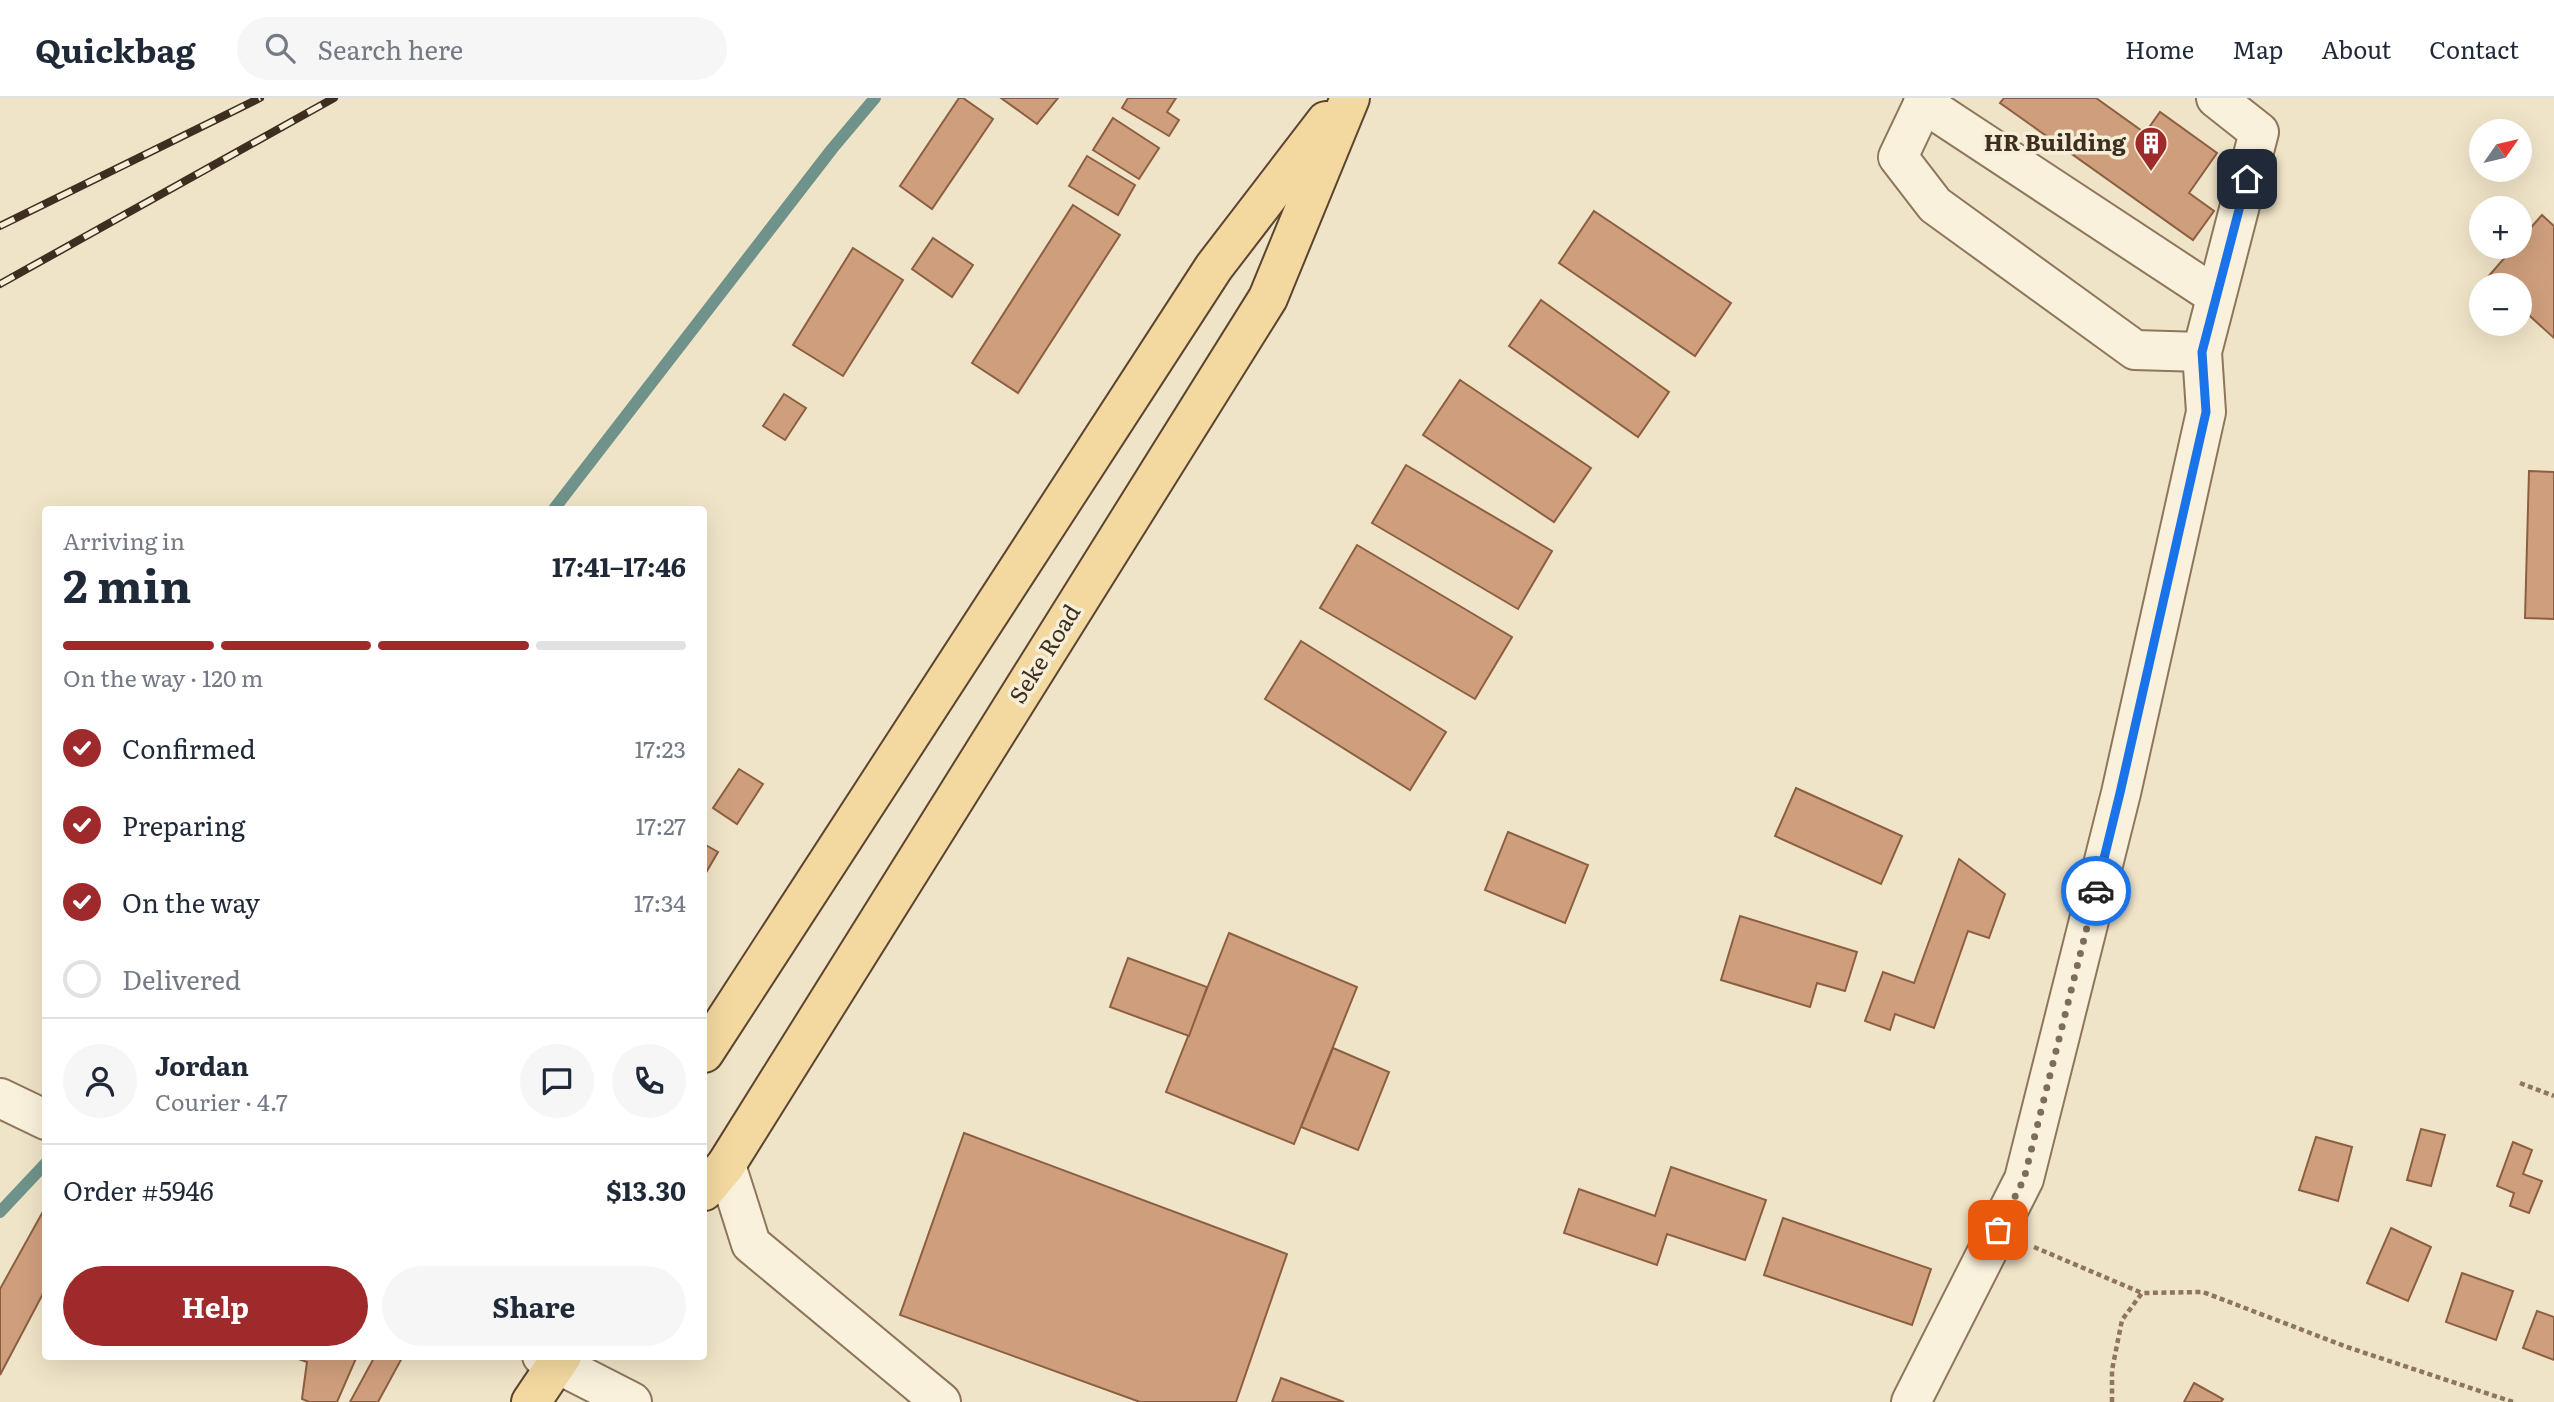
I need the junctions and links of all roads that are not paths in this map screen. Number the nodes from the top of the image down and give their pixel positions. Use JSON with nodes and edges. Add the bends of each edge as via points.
{"nodes":[{"id":1,"x":1344,"y":98,"type":"edge"},
{"id":2,"x":1350,"y":98,"type":"edge"},
{"id":3,"x":2216,"y":98,"type":"edge"},
{"id":4,"x":1924,"y":100,"type":"edge"},
{"id":5,"x":2216,"y":296,"type":"junction"},
{"id":6,"x":2202,"y":352,"type":"junction"},
{"id":7,"x":707,"y":1048,"type":"edge"},
{"id":8,"x":0,"y":1098,"type":"edge"},
{"id":9,"x":42,"y":1118,"type":"edge"},
{"id":10,"x":715,"y":1178,"type":"edge"},
{"id":11,"x":554,"y":1360,"type":"edge"},
{"id":12,"x":558,"y":1360,"type":"edge"},
{"id":13,"x":531,"y":1402,"type":"edge"},
{"id":14,"x":632,"y":1402,"type":"edge"},
{"id":15,"x":941,"y":1402,"type":"edge"},
{"id":16,"x":1911,"y":1402,"type":"edge"}],
"edges":[{"from":1,"to":7,"type":"main road","via":[[1214,267]]},
{"from":2,"to":10,"type":"main road","name":"Seke Road","via":[[1268,298]]},
{"from":3,"to":5,"type":"lane","via":[[2259,132]]},
{"from":4,"to":5,"type":"lane"},
{"from":4,"to":6,"type":"lane","via":[[1898,157],[1935,205],[2135,350]]},
{"from":5,"to":6,"type":"lane"},
{"from":6,"to":16,"type":"lane","via":[[2206,412],[2124,780],[2024,1179]]},
{"from":8,"to":9,"type":"lane"},
{"from":10,"to":15,"type":"lane","via":[[751,1244]]},
{"from":11,"to":13,"type":"main road"},
{"from":12,"to":14,"type":"lane"}]}
